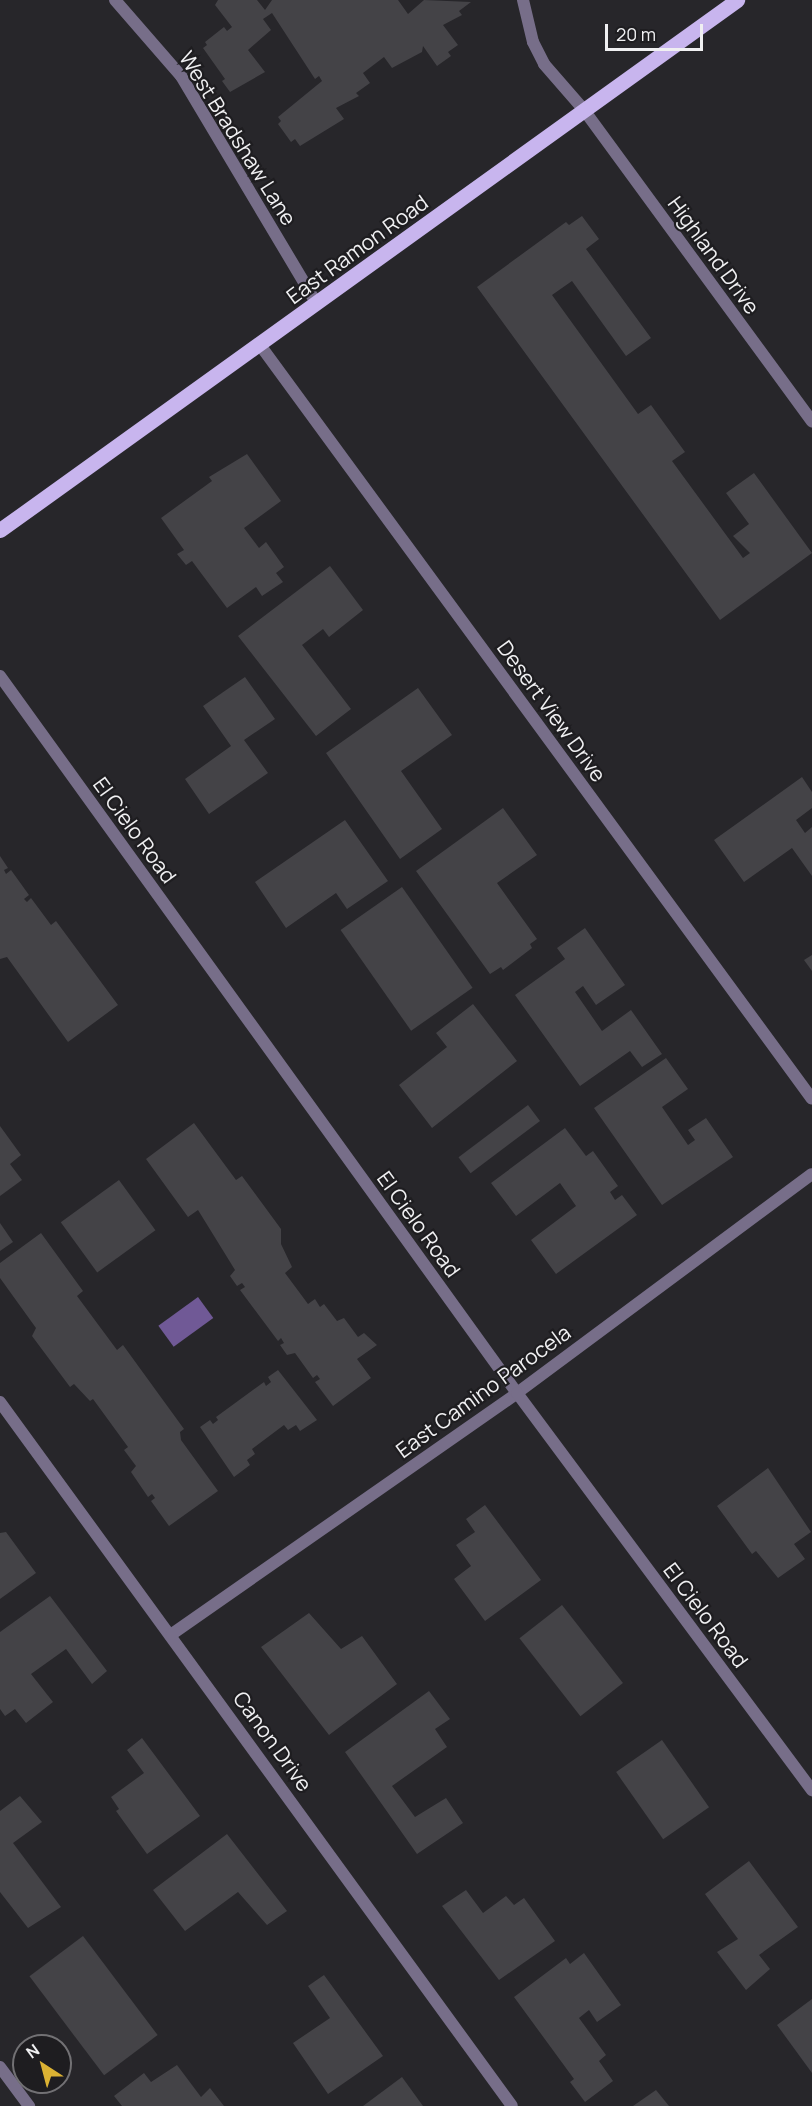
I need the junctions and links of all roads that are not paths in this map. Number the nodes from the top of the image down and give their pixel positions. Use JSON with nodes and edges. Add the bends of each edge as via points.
{"nodes":[{"id":1,"x":115,"y":0,"type":"edge"},
{"id":2,"x":523,"y":0,"type":"edge"},
{"id":3,"x":737,"y":0,"type":"edge"},
{"id":4,"x":584,"y":110,"type":"junction"},
{"id":5,"x":317,"y":304,"type":"junction"},
{"id":6,"x":260,"y":345,"type":"junction"},
{"id":7,"x":812,"y":422,"type":"edge"},
{"id":8,"x":0,"y":530,"type":"edge"},
{"id":9,"x":0,"y":676,"type":"edge"},
{"id":10,"x":812,"y":1100,"type":"edge"},
{"id":11,"x":812,"y":1174,"type":"edge"},
{"id":12,"x":517,"y":1393,"type":"junction"},
{"id":13,"x":0,"y":1402,"type":"edge"},
{"id":14,"x":172,"y":1634,"type":"junction"},
{"id":15,"x":812,"y":1791,"type":"edge"},
{"id":16,"x":0,"y":2067,"type":"edge"},
{"id":17,"x":29,"y":2106,"type":"edge"},
{"id":18,"x":512,"y":2106,"type":"edge"}],
"edges":[{"from":1,"to":5,"type":"street","name":"West Bradshaw Lane","via":[[181,76]]},
{"from":2,"to":4,"type":"street","name":"Highland Drive","via":[[533,42],[544,64]]},
{"from":3,"to":4,"type":"main road","name":"East Ramon Road"},
{"from":4,"to":5,"type":"main road","name":"East Ramon Road"},
{"from":4,"to":7,"type":"street","name":"Highland Drive"},
{"from":5,"to":6,"type":"main road","name":"East Ramon Road"},
{"from":6,"to":8,"type":"main road","name":"East Ramon Road"},
{"from":6,"to":10,"type":"street","name":"Desert View Drive"},
{"from":9,"to":12,"type":"street","name":"El Cielo Road"},
{"from":11,"to":12,"type":"street","name":"East Camino Parocela"},
{"from":12,"to":14,"type":"street","name":"East Camino Parocela"},
{"from":12,"to":15,"type":"street","name":"El Cielo Road"},
{"from":13,"to":14,"type":"street","name":"Canon Drive"},
{"from":14,"to":18,"type":"street","name":"Canon Drive"},
{"from":16,"to":17,"type":"street"}]}
